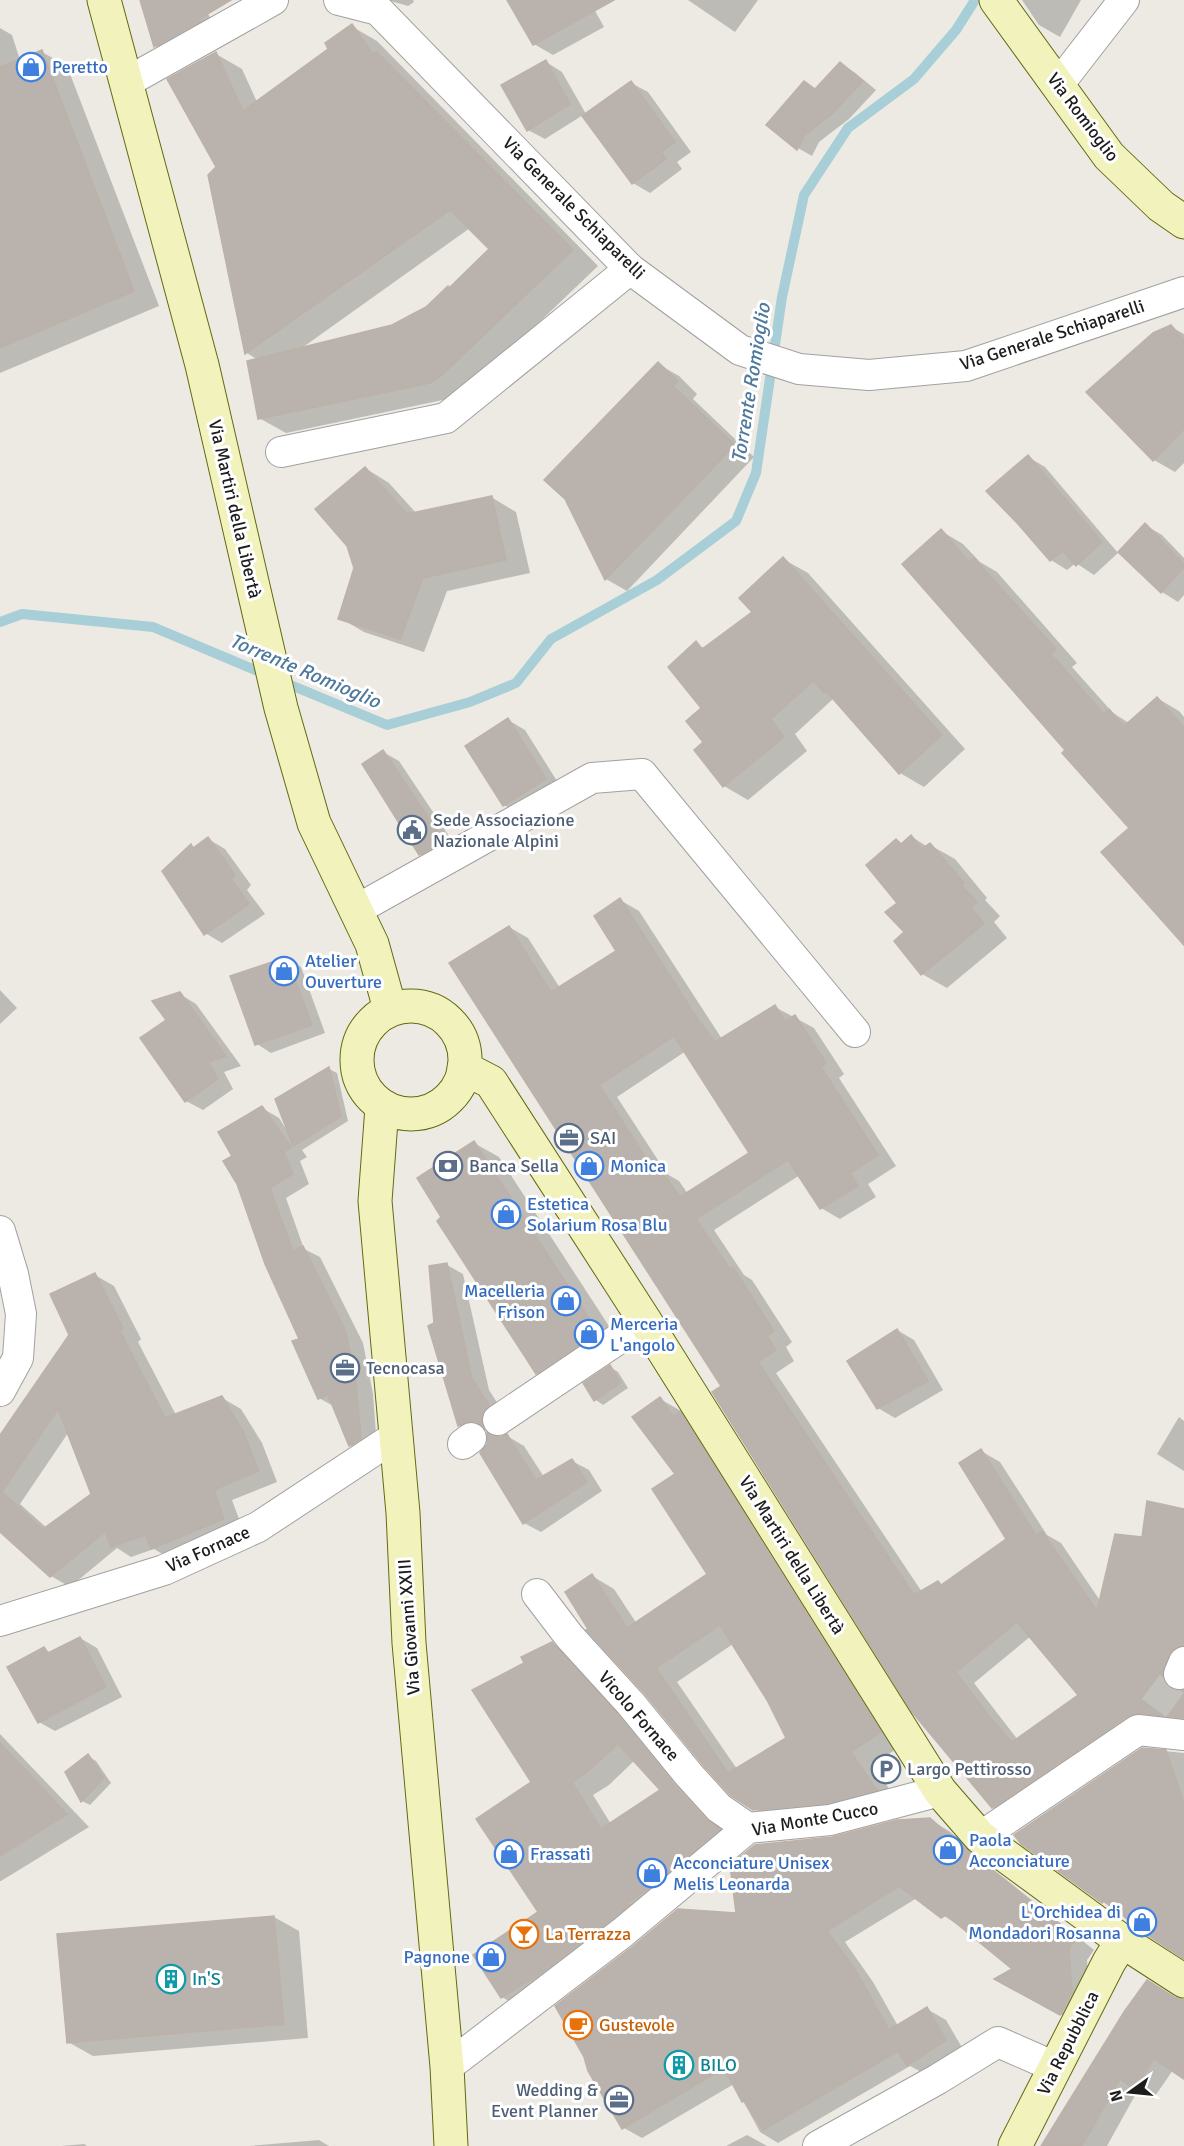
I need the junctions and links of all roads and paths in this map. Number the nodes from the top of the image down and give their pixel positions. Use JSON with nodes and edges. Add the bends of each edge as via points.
{"nodes":[{"id":1,"x":104,"y":0,"type":"edge"},
{"id":2,"x":273,"y":0,"type":"edge"},
{"id":3,"x":339,"y":0,"type":"edge"},
{"id":4,"x":1124,"y":0,"type":"edge"},
{"id":5,"x":1001,"y":7,"type":"edge"},
{"id":6,"x":127,"y":82,"type":"junction"},
{"id":7,"x":1058,"y":85,"type":"junction"},
{"id":8,"x":1184,"y":222,"type":"edge"},
{"id":9,"x":630,"y":269,"type":"junction"},
{"id":10,"x":1184,"y":292,"type":"edge"},
{"id":11,"x":281,"y":452,"type":"dead end"},
{"id":12,"x":356,"y":910,"type":"junction"},
{"id":13,"x":390,"y":1009,"type":"junction"},
{"id":14,"x":855,"y":1032,"type":"dead end"},
{"id":15,"x":465,"y":1068,"type":"junction"},
{"id":16,"x":382,"y":1107,"type":"junction"},
{"id":17,"x":0,"y":1231,"type":"edge"},
{"id":18,"x":645,"y":1321,"type":"junction"},
{"id":19,"x":0,"y":1391,"type":"edge"},
{"id":20,"x":498,"y":1420,"type":"dead end"},
{"id":21,"x":396,"y":1436,"type":"junction"},
{"id":22,"x":537,"y":1594,"type":"dead end"},
{"id":23,"x":0,"y":1621,"type":"edge"},
{"id":24,"x":1184,"y":1736,"type":"edge"},
{"id":25,"x":940,"y":1791,"type":"junction"},
{"id":26,"x":748,"y":1828,"type":"junction"},
{"id":27,"x":980,"y":1837,"type":"junction"},
{"id":28,"x":1122,"y":1941,"type":"junction"},
{"id":29,"x":1184,"y":1981,"type":"edge"},
{"id":30,"x":447,"y":2067,"type":"junction"},
{"id":31,"x":1055,"y":2067,"type":"junction"},
{"id":32,"x":451,"y":2146,"type":"edge"},
{"id":33,"x":818,"y":2146,"type":"edge"},
{"id":34,"x":1015,"y":2146,"type":"edge"}],
"edges":[{"from":1,"to":6,"type":"main road","name":"Via Martiri della Libertà"},
{"from":2,"to":6,"type":"street"},
{"from":3,"to":9,"type":"street","name":"Via Generale Schiaparelli","via":[[378,10]]},
{"from":4,"to":7,"type":"street"},
{"from":5,"to":7,"type":"main road","name":"Via Romioglio"},
{"from":6,"to":12,"type":"main road","name":"Via Martiri della Libertà","via":[[202,365],[281,708],[314,823]]},
{"from":7,"to":8,"type":"main road","name":"Via Romioglio","via":[[1109,156],[1161,206]]},
{"from":9,"to":10,"type":"street","name":"Via Generale Schiaparelli","via":[[740,350],[799,369],[868,375],[966,366]]},
{"from":9,"to":11,"type":"street","via":[[446,418]]},
{"from":12,"to":13,"type":"main road","name":"Via Martiri della Libertà","via":[[372,944]]},
{"from":12,"to":14,"type":"street","via":[[592,778],[642,774]]},
{"from":13,"to":15,"type":"main road","via":[[406,1005],[437,1012],[460,1036]]},
{"from":13,"to":16,"type":"main road","via":[[364,1031],[356,1065],[369,1096]]},
{"from":15,"to":16,"type":"main road","via":[[454,1092],[434,1109],[417,1114]]},
{"from":15,"to":18,"type":"main road","name":"Via Martiri della Libertà","via":[[491,1082]]},
{"from":16,"to":21,"type":"main road","name":"Via Giovanni XXIII","via":[[375,1201]]},
{"from":17,"to":19,"type":"street","via":[[21,1314],[18,1358]]},
{"from":18,"to":20,"type":"street"},
{"from":18,"to":25,"type":"main road","name":"Via Martiri della Libertà"},
{"from":21,"to":23,"type":"street","name":"Via Fornace","via":[[258,1527],[164,1570]]},
{"from":21,"to":30,"type":"main road","name":"Via Giovanni XXIII","via":[[409,1643]]},
{"from":22,"to":26,"type":"street","name":"Vicolo Fornace","via":[[689,1775],[719,1808]]},
{"from":24,"to":27,"type":"street","via":[[1146,1719]]},
{"from":25,"to":26,"type":"street","name":"Via Monte Cucco","via":[[830,1820]]},
{"from":25,"to":27,"type":"main road","name":"Via Martiri della Libertà"},
{"from":26,"to":30,"type":"street","name":"Via Monte Cucco","via":[[622,1933]]},
{"from":27,"to":28,"type":"main road","name":"Via Martiri della Libertà"},
{"from":28,"to":29,"type":"main road","name":"Via Martiri della Libertà"},
{"from":28,"to":31,"type":"main road","name":"Via Repubblica"},
{"from":30,"to":32,"type":"main road","name":"Via Giovanni XXIII"},
{"from":31,"to":33,"type":"street","via":[[999,2042]]},
{"from":31,"to":34,"type":"main road","name":"Via Repubblica"}]}
